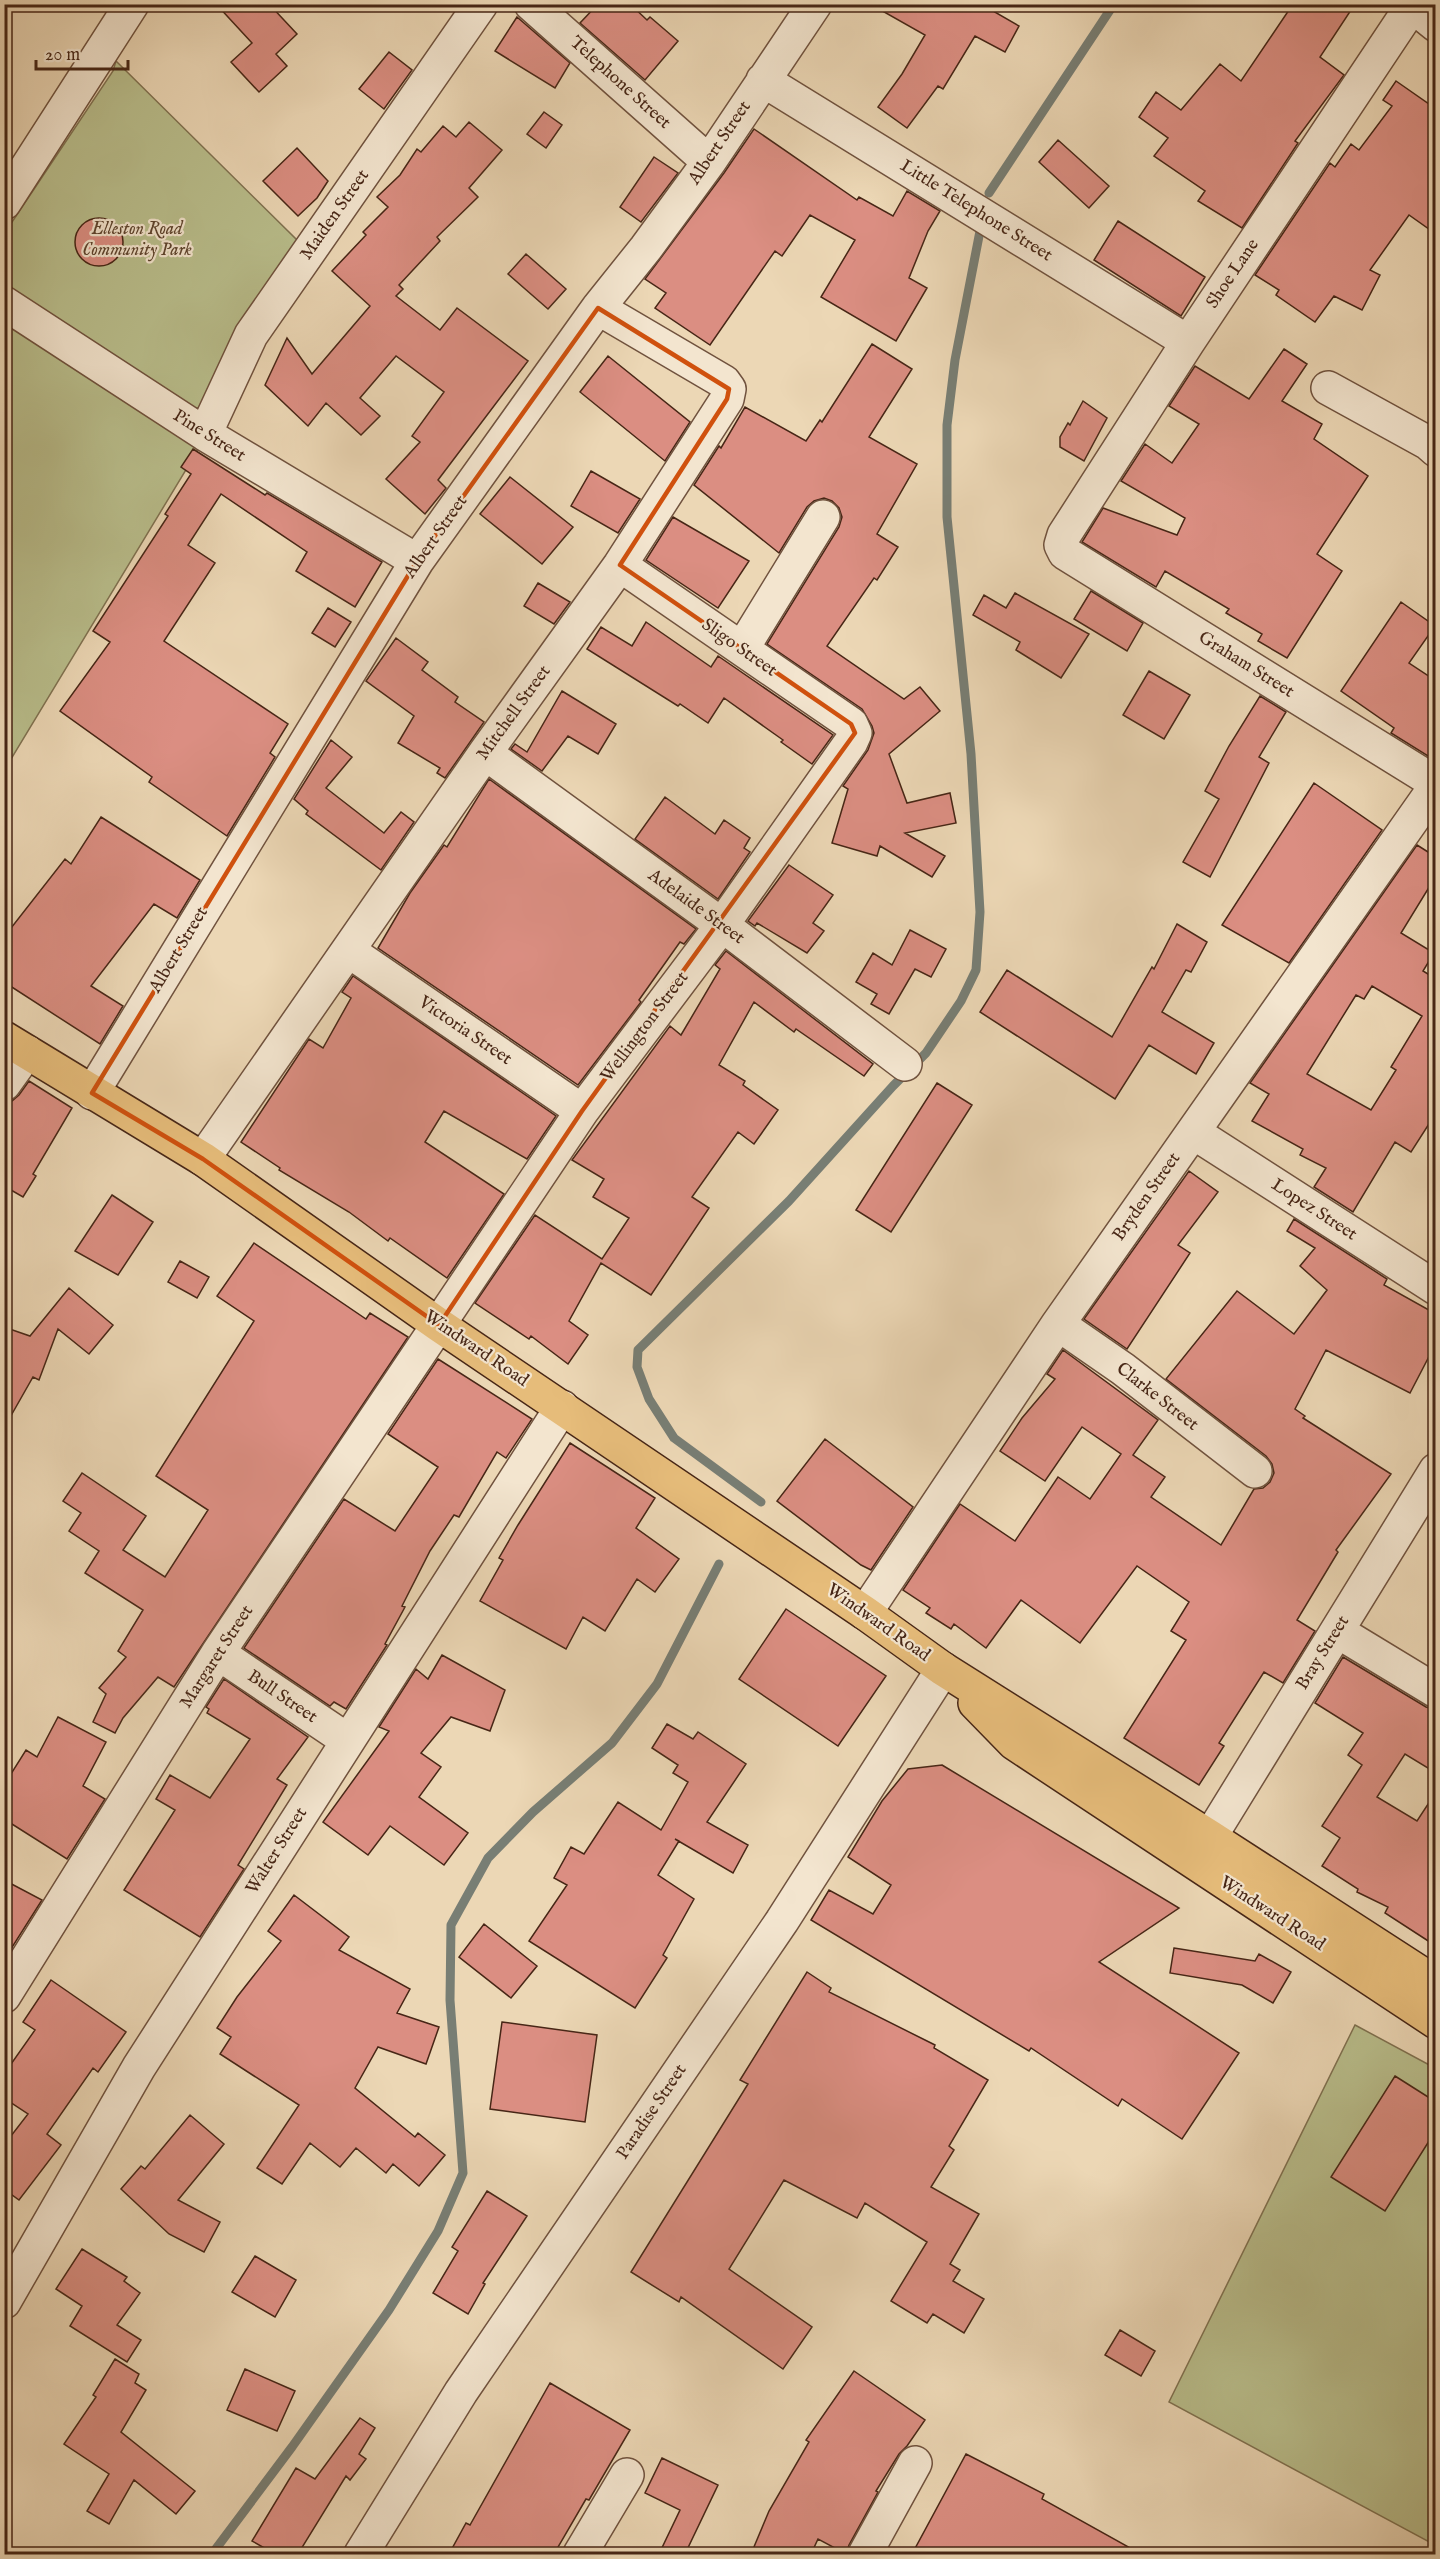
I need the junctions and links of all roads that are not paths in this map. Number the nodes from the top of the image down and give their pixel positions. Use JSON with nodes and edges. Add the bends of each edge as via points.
{"nodes":[{"id":1,"x":132,"y":4,"type":"edge"},
{"id":2,"x":481,"y":4,"type":"edge"},
{"id":3,"x":531,"y":4,"type":"edge"},
{"id":4,"x":815,"y":4,"type":"edge"},
{"id":5,"x":1419,"y":12,"type":"edge"},
{"id":6,"x":764,"y":80,"type":"junction"},
{"id":7,"x":709,"y":162,"type":"junction"},
{"id":8,"x":4,"y":203,"type":"edge"},
{"id":9,"x":4,"y":303,"type":"edge"},
{"id":10,"x":598,"y":308,"type":"junction"},
{"id":11,"x":1188,"y":342,"type":"junction"},
{"id":12,"x":1328,"y":388,"type":"dead end"},
{"id":13,"x":205,"y":434,"type":"junction"},
{"id":14,"x":1433,"y":442,"type":"edge"},
{"id":15,"x":824,"y":517,"type":"dead end"},
{"id":16,"x":1060,"y":545,"type":"joint"},
{"id":17,"x":417,"y":561,"type":"junction"},
{"id":18,"x":620,"y":565,"type":"junction"},
{"id":19,"x":742,"y":649,"type":"junction"},
{"id":20,"x":855,"y":733,"type":"joint"},
{"id":21,"x":485,"y":753,"type":"junction"},
{"id":22,"x":1436,"y":784,"type":"edge"},
{"id":23,"x":722,"y":925,"type":"junction"},
{"id":24,"x":349,"y":951,"type":"junction"},
{"id":25,"x":16,"y":1045,"type":"edge"},
{"id":26,"x":905,"y":1064,"type":"dead end"},
{"id":27,"x":4,"y":1084,"type":"edge"},
{"id":28,"x":92,"y":1093,"type":"junction"},
{"id":29,"x":582,"y":1111,"type":"junction"},
{"id":30,"x":1193,"y":1132,"type":"junction"},
{"id":31,"x":203,"y":1160,"type":"junction"},
{"id":32,"x":1436,"y":1288,"type":"edge"},
{"id":33,"x":1058,"y":1324,"type":"junction"},
{"id":34,"x":440,"y":1325,"type":"junction"},
{"id":35,"x":562,"y":1407,"type":"junction"},
{"id":36,"x":1436,"y":1470,"type":"edge"},
{"id":37,"x":1255,"y":1471,"type":"dead end"},
{"id":38,"x":865,"y":1613,"type":"junction"},
{"id":39,"x":1337,"y":1631,"type":"junction"},
{"id":40,"x":218,"y":1653,"type":"junction"},
{"id":41,"x":943,"y":1669,"type":"junction"},
{"id":42,"x":1436,"y":1691,"type":"edge"},
{"id":43,"x":347,"y":1740,"type":"junction"},
{"id":44,"x":1210,"y":1837,"type":"junction"},
{"id":45,"x":1436,"y":1983,"type":"edge"},
{"id":46,"x":4,"y":1996,"type":"edge"},
{"id":47,"x":1436,"y":2022,"type":"edge"},
{"id":48,"x":4,"y":2302,"type":"edge"},
{"id":49,"x":915,"y":2463,"type":"dead end"},
{"id":50,"x":627,"y":2475,"type":"dead end"},
{"id":51,"x":361,"y":2554,"type":"edge"},
{"id":52,"x":580,"y":2554,"type":"edge"},
{"id":53,"x":865,"y":2554,"type":"edge"}],
"edges":[{"from":1,"to":8,"type":"street"},
{"from":2,"to":13,"type":"street","name":"Maiden Street","via":[[251,335]]},
{"from":3,"to":7,"type":"street","name":"Telephone Street"},
{"from":4,"to":6,"type":"street","name":"Albert Street"},
{"from":5,"to":11,"type":"street","name":"Shoe Lane"},
{"from":6,"to":7,"type":"street","name":"Albert Street"},
{"from":6,"to":11,"type":"street","name":"Little Telephone Street"},
{"from":7,"to":10,"type":"street","name":"Albert Street"},
{"from":9,"to":13,"type":"street","name":"Pine Street"},
{"from":10,"to":17,"type":"street","name":"Albert Street"},
{"from":10,"to":18,"type":"street","name":"Mitchell Street","via":[[724,382],[729,389],[727,399]]},
{"from":11,"to":16,"type":"street","name":"Shoe Lane"},
{"from":12,"to":14,"type":"street"},
{"from":13,"to":17,"type":"street","name":"Pine Street"},
{"from":15,"to":19,"type":"street"},
{"from":16,"to":22,"type":"street","name":"Graham Street","via":[[1065,553]]},
{"from":17,"to":28,"type":"street","name":"Albert Street"},
{"from":18,"to":19,"type":"street","name":"Sligo Street"},
{"from":18,"to":21,"type":"street","name":"Mitchell Street"},
{"from":19,"to":20,"type":"street","name":"Sligo Street","via":[[851,724]]},
{"from":20,"to":23,"type":"street","name":"Wellington Street"},
{"from":21,"to":23,"type":"street","name":"Adelaide Street"},
{"from":21,"to":24,"type":"street","name":"Mitchell Street"},
{"from":22,"to":30,"type":"street","name":"Bryden Street"},
{"from":23,"to":26,"type":"street","name":"Adelaide Street"},
{"from":23,"to":29,"type":"street","name":"Wellington Street"},
{"from":24,"to":29,"type":"street","name":"Victoria Street"},
{"from":24,"to":31,"type":"street","name":"Mitchell Street"},
{"from":25,"to":27,"type":"street"},
{"from":25,"to":28,"type":"main road","name":"Windward Road"},
{"from":28,"to":31,"type":"main road","name":"Windward Road"},
{"from":29,"to":34,"type":"street","name":"Wellington Street"},
{"from":30,"to":32,"type":"street","name":"Lopez Street"},
{"from":30,"to":33,"type":"street","name":"Bryden Street"},
{"from":31,"to":34,"type":"main road","name":"Windward Road"},
{"from":33,"to":37,"type":"street","name":"Clarke Street"},
{"from":33,"to":38,"type":"street","name":"Bryden Street"},
{"from":34,"to":35,"type":"main road","name":"Windward Road"},
{"from":34,"to":40,"type":"street","name":"Margaret Street"},
{"from":35,"to":38,"type":"main road","name":"Windward Road"},
{"from":35,"to":43,"type":"street","name":"Walter Street"},
{"from":36,"to":39,"type":"street","name":"Bray Street"},
{"from":38,"to":41,"type":"main road","name":"Windward Road"},
{"from":39,"to":42,"type":"street"},
{"from":39,"to":44,"type":"street","name":"Bray Street"},
{"from":40,"to":43,"type":"street","name":"Bull Street"},
{"from":40,"to":46,"type":"street","name":"Margaret Street"},
{"from":41,"to":44,"type":"main road","name":"Windward Road"},
{"from":41,"to":47,"type":"main road","name":"Windward Road","via":[[1014,1743]]},
{"from":41,"to":51,"type":"street","name":"Paradise Street","via":[[782,1921],[461,2392]]},
{"from":43,"to":48,"type":"street","name":"Walter Street","via":[[139,2067]]},
{"from":44,"to":45,"type":"main road","name":"Windward Road"},
{"from":49,"to":53,"type":"street"},
{"from":50,"to":52,"type":"street"}]}
